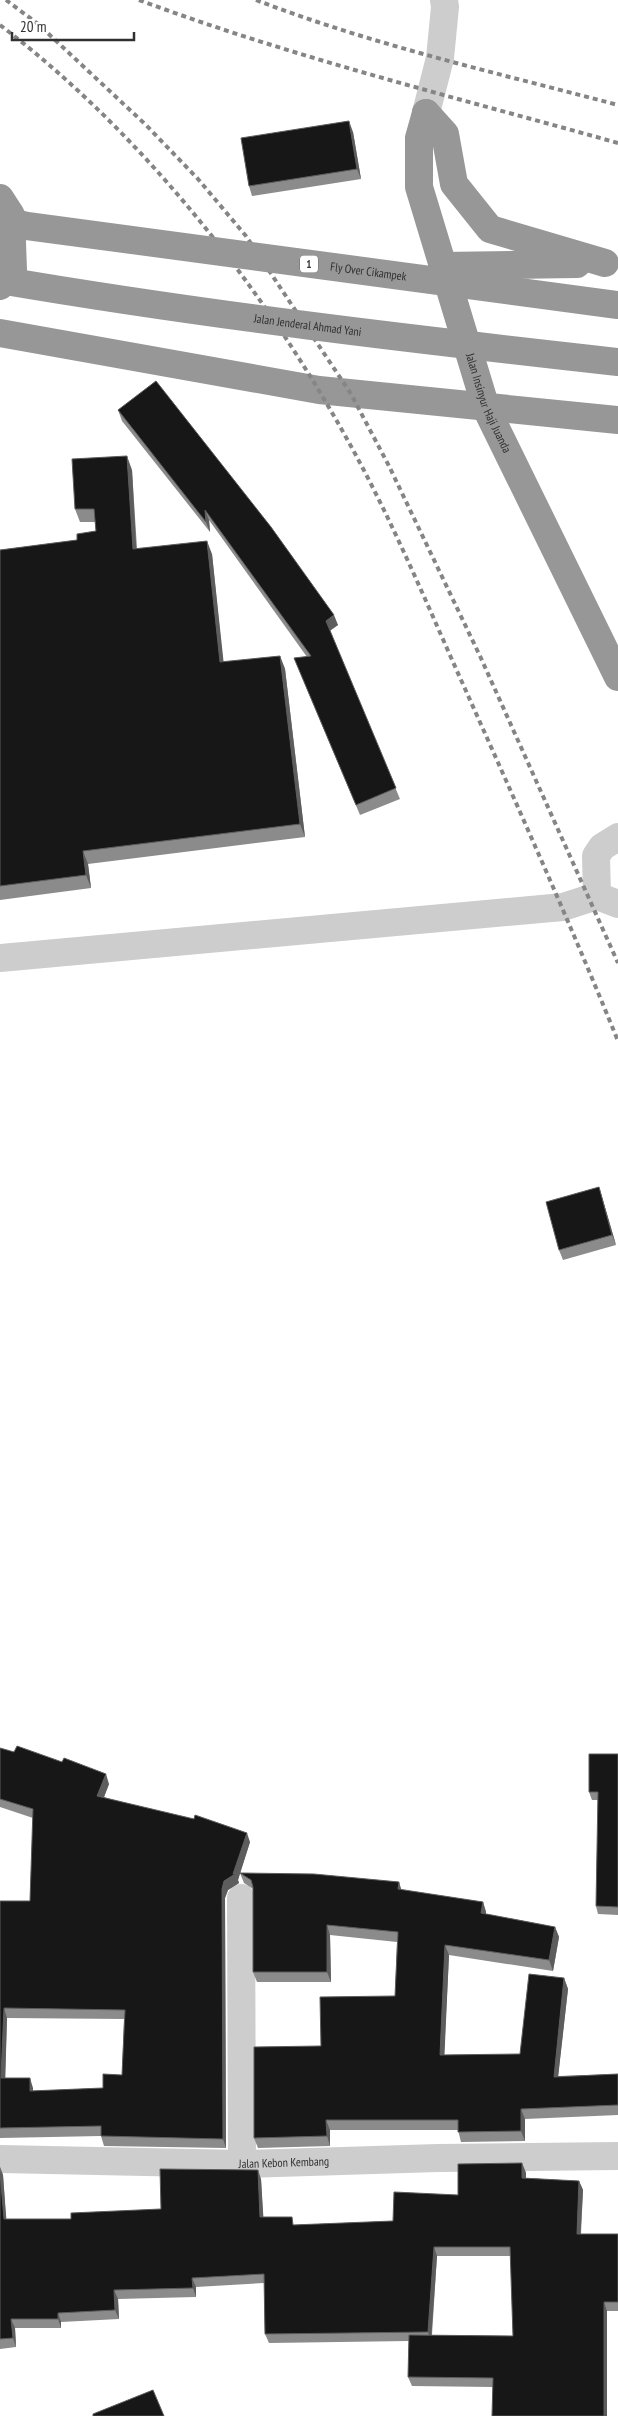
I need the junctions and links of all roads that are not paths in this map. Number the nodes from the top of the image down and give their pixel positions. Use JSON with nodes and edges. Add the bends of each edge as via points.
{"nodes":[{"id":1,"x":444,"y":0,"type":"edge"},
{"id":2,"x":426,"y":113,"type":"junction"},
{"id":3,"x":0,"y":198,"type":"edge"},
{"id":4,"x":0,"y":220,"type":"edge"},
{"id":5,"x":611,"y":264,"type":"edge"},
{"id":6,"x":442,"y":266,"type":"junction"},
{"id":7,"x":0,"y":280,"type":"edge"},
{"id":8,"x":0,"y":286,"type":"edge"},
{"id":9,"x":618,"y":305,"type":"edge"},
{"id":10,"x":0,"y":333,"type":"edge"},
{"id":11,"x":618,"y":362,"type":"edge"},
{"id":12,"x":486,"y":408,"type":"junction"},
{"id":13,"x":618,"y":420,"type":"edge"},
{"id":14,"x":618,"y":635,"type":"edge"},
{"id":15,"x":615,"y":673,"type":"edge"},
{"id":16,"x":618,"y":837,"type":"edge"},
{"id":17,"x":608,"y":900,"type":"edge"},
{"id":18,"x":0,"y":958,"type":"edge"},
{"id":19,"x":242,"y":1898,"type":"dead end"},
{"id":20,"x":618,"y":2156,"type":"edge"},
{"id":21,"x":0,"y":2159,"type":"edge"},
{"id":22,"x":242,"y":2164,"type":"junction"}],
"edges":[{"from":1,"to":2,"type":"street","via":[[440,58]]},
{"from":2,"to":5,"type":"highway","via":[[445,134],[454,184],[490,230]]},
{"from":2,"to":6,"type":"highway","name":"Jalan Insinyur Haji Juanda","via":[[419,138],[419,187]]},
{"from":3,"to":8,"type":"highway","via":[[11,214],[13,270]]},
{"from":4,"to":9,"type":"highway","name":"Fly Over Cikampek","number":"1","bridge":true},
{"from":5,"to":6,"type":"highway"},
{"from":6,"to":12,"type":"highway","name":"Jalan Insinyur Haji Juanda"},
{"from":7,"to":11,"type":"highway","name":"Jalan Jenderal Ahmad Yani","bridge":true,"via":[[123,301],[364,334]]},
{"from":10,"to":12,"type":"highway","via":[[319,390]]},
{"from":12,"to":13,"type":"highway"},
{"from":12,"to":15,"type":"highway","name":"Jalan Insinyur Haji Juanda"},
{"from":14,"to":15,"type":"highway"},
{"from":16,"to":17,"type":"street","via":[[602,847],[596,856]]},
{"from":17,"to":18,"type":"street","via":[[563,907]]},
{"from":19,"to":22,"type":"street"},
{"from":20,"to":22,"type":"street","name":"Jalan Kebon Kembang"},
{"from":21,"to":22,"type":"street","name":"Jalan Kebon Kembang"}]}
